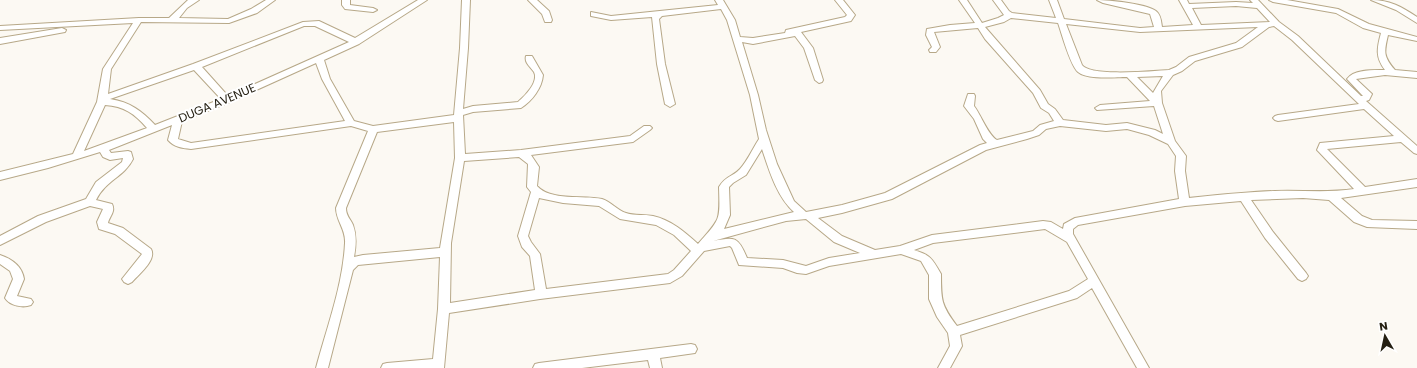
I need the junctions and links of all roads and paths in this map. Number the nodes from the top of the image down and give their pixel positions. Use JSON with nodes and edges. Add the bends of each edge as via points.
{"nodes":[{"id":1,"x":196,"y":0,"type":"edge"},
{"id":2,"x":271,"y":0,"type":"edge"},
{"id":3,"x":346,"y":0,"type":"edge"},
{"id":4,"x":422,"y":0,"type":"edge"},
{"id":5,"x":466,"y":0,"type":"edge"},
{"id":6,"x":532,"y":0,"type":"edge"},
{"id":7,"x":839,"y":0,"type":"edge"},
{"id":8,"x":963,"y":0,"type":"edge"},
{"id":9,"x":997,"y":0,"type":"edge"},
{"id":10,"x":1053,"y":0,"type":"edge"},
{"id":11,"x":1101,"y":0,"type":"edge"},
{"id":12,"x":1273,"y":0,"type":"edge"},
{"id":13,"x":1375,"y":0,"type":"edge"},
{"id":14,"x":1118,"y":2,"type":"edge"},
{"id":15,"x":1234,"y":2,"type":"edge"},
{"id":16,"x":1185,"y":3,"type":"edge"},
{"id":17,"x":1257,"y":3,"type":"edge"},
{"id":18,"x":720,"y":4,"type":"edge"},
{"id":19,"x":373,"y":10,"type":"dead end"},
{"id":20,"x":594,"y":14,"type":"dead end"},
{"id":21,"x":660,"y":14,"type":"junction"},
{"id":22,"x":1010,"y":15,"type":"junction"},
{"id":23,"x":139,"y":20,"type":"junction"},
{"id":24,"x":171,"y":20,"type":"junction"},
{"id":25,"x":548,"y":20,"type":"dead end"},
{"id":26,"x":1060,"y":20,"type":"junction"},
{"id":27,"x":1417,"y":21,"type":"edge"},
{"id":28,"x":85,"y":24,"type":"junction"},
{"id":29,"x":981,"y":24,"type":"junction"},
{"id":30,"x":1276,"y":24,"type":"junction"},
{"id":31,"x":1264,"y":26,"type":"junction"},
{"id":32,"x":0,"y":28,"type":"edge"},
{"id":33,"x":1200,"y":28,"type":"junction"},
{"id":34,"x":1158,"y":30,"type":"junction"},
{"id":35,"x":1385,"y":32,"type":"junction"},
{"id":36,"x":780,"y":34,"type":"dead end"},
{"id":37,"x":736,"y":39,"type":"junction"},
{"id":38,"x":1417,"y":39,"type":"edge"},
{"id":39,"x":0,"y":41,"type":"edge"},
{"id":40,"x":356,"y":42,"type":"junction"},
{"id":41,"x":933,"y":50,"type":"dead end"},
{"id":42,"x":319,"y":58,"type":"junction"},
{"id":43,"x":529,"y":58,"type":"dead end"},
{"id":44,"x":196,"y":66,"type":"junction"},
{"id":45,"x":1391,"y":71,"type":"junction"},
{"id":46,"x":1170,"y":73,"type":"junction"},
{"id":47,"x":1129,"y":74,"type":"junction"},
{"id":48,"x":1417,"y":75,"type":"edge"},
{"id":49,"x":819,"y":80,"type":"dead end"},
{"id":50,"x":971,"y":96,"type":"dead end"},
{"id":51,"x":102,"y":100,"type":"junction"},
{"id":52,"x":227,"y":100,"type":"junction"},
{"id":53,"x":1362,"y":102,"type":"junction"},
{"id":54,"x":1157,"y":103,"type":"junction"},
{"id":55,"x":670,"y":104,"type":"dead end"},
{"id":56,"x":1100,"y":108,"type":"dead end"},
{"id":57,"x":458,"y":116,"type":"junction"},
{"id":58,"x":1278,"y":118,"type":"dead end"},
{"id":59,"x":178,"y":119,"type":"junction"},
{"id":60,"x":351,"y":123,"type":"junction"},
{"id":61,"x":1060,"y":123,"type":"junction"},
{"id":62,"x":647,"y":128,"type":"dead end"},
{"id":63,"x":154,"y":129,"type":"junction"},
{"id":64,"x":373,"y":129,"type":"junction"},
{"id":65,"x":764,"y":139,"type":"junction"},
{"id":66,"x":1403,"y":139,"type":"junction"},
{"id":67,"x":1171,"y":142,"type":"junction"},
{"id":68,"x":994,"y":143,"type":"junction"},
{"id":69,"x":104,"y":148,"type":"junction"},
{"id":70,"x":1417,"y":151,"type":"edge"},
{"id":71,"x":521,"y":153,"type":"junction"},
{"id":72,"x":77,"y":156,"type":"junction"},
{"id":73,"x":460,"y":158,"type":"junction"},
{"id":74,"x":0,"y":176,"type":"edge"},
{"id":75,"x":1417,"y":183,"type":"edge"},
{"id":76,"x":536,"y":192,"type":"junction"},
{"id":77,"x":1363,"y":192,"type":"junction"},
{"id":78,"x":1332,"y":196,"type":"junction"},
{"id":79,"x":1244,"y":197,"type":"junction"},
{"id":80,"x":90,"y":202,"type":"junction"},
{"id":81,"x":1185,"y":202,"type":"junction"},
{"id":82,"x":806,"y":216,"type":"junction"},
{"id":83,"x":1417,"y":225,"type":"edge"},
{"id":84,"x":712,"y":236,"type":"junction"},
{"id":85,"x":1071,"y":239,"type":"junction"},
{"id":86,"x":0,"y":241,"type":"edge"},
{"id":87,"x":700,"y":249,"type":"junction"},
{"id":88,"x":901,"y":250,"type":"junction"},
{"id":89,"x":445,"y":252,"type":"junction"},
{"id":90,"x":874,"y":254,"type":"junction"},
{"id":91,"x":0,"y":259,"type":"edge"},
{"id":92,"x":347,"y":268,"type":"junction"},
{"id":93,"x":1302,"y":276,"type":"dead end"},
{"id":94,"x":128,"y":279,"type":"dead end"},
{"id":95,"x":1094,"y":281,"type":"junction"},
{"id":96,"x":540,"y":294,"type":"junction"},
{"id":97,"x":27,"y":302,"type":"dead end"},
{"id":98,"x":444,"y":309,"type":"junction"},
{"id":99,"x":954,"y":332,"type":"junction"},
{"id":100,"x":691,"y":349,"type":"dead end"},
{"id":101,"x":653,"y":354,"type":"junction"},
{"id":102,"x":583,"y":365,"type":"edge"},
{"id":103,"x":438,"y":366,"type":"edge"},
{"id":104,"x":322,"y":368,"type":"edge"},
{"id":105,"x":387,"y":368,"type":"edge"},
{"id":106,"x":539,"y":368,"type":"edge"},
{"id":107,"x":656,"y":368,"type":"edge"},
{"id":108,"x":944,"y":368,"type":"edge"},
{"id":109,"x":1143,"y":368,"type":"edge"}],
"edges":[{"from":1,"to":24,"type":"street","via":[[184,4],[178,15]]},
{"from":2,"to":24,"type":"street","via":[[254,11],[229,21]]},
{"from":3,"to":19,"type":"street","via":[[348,7]]},
{"from":4,"to":40,"type":"street","name":"DUGA AVENUE"},
{"from":5,"to":57,"type":"street"},
{"from":6,"to":25,"type":"street","via":[[546,14]]},
{"from":7,"to":36,"type":"street","via":[[851,15],[848,19]]},
{"from":8,"to":29,"type":"street"},
{"from":9,"to":22,"type":"street"},
{"from":10,"to":26,"type":"street"},
{"from":11,"to":14,"type":"street"},
{"from":12,"to":35,"type":"street","via":[[1338,11],[1353,20]]},
{"from":13,"to":27,"type":"street","via":[[1399,8]]},
{"from":14,"to":34,"type":"street","via":[[1153,11],[1157,16]]},
{"from":15,"to":16,"type":"street"},
{"from":15,"to":17,"type":"street"},
{"from":16,"to":33,"type":"street"},
{"from":17,"to":30,"type":"street"},
{"from":18,"to":21,"type":"street"},
{"from":18,"to":37,"type":"street","via":[[731,20]]},
{"from":20,"to":21,"type":"street","via":[[611,18]]},
{"from":21,"to":55,"type":"street","via":[[655,18],[655,28]]},
{"from":22,"to":26,"type":"street"},
{"from":22,"to":29,"type":"street","via":[[1003,20]]},
{"from":23,"to":24,"type":"street"},
{"from":23,"to":28,"type":"street"},
{"from":23,"to":51,"type":"street","via":[[106,69]]},
{"from":26,"to":34,"type":"street"},
{"from":26,"to":47,"type":"street","via":[[1082,71],[1098,75]]},
{"from":28,"to":32,"type":"street"},
{"from":28,"to":39,"type":"street"},
{"from":29,"to":41,"type":"street","via":[[949,26],[930,31],[936,47]]},
{"from":29,"to":61,"type":"street","via":[[988,37],[1032,86],[1044,106],[1052,111]]},
{"from":30,"to":31,"type":"street"},
{"from":30,"to":53,"type":"street","via":[[1295,38]]},
{"from":31,"to":33,"type":"street"},
{"from":31,"to":46,"type":"street","via":[[1239,45],[1192,59]]},
{"from":33,"to":34,"type":"street"},
{"from":35,"to":38,"type":"street"},
{"from":35,"to":45,"type":"street","via":[[1379,54]]},
{"from":37,"to":49,"type":"street","via":[[753,41],[797,33],[806,44]]},
{"from":37,"to":65,"type":"street","via":[[754,95]]},
{"from":40,"to":42,"type":"street","name":"DUGA AVENUE"},
{"from":40,"to":44,"type":"street","via":[[309,23]]},
{"from":42,"to":52,"type":"street","name":"DUGA AVENUE"},
{"from":42,"to":60,"type":"street","via":[[326,79]]},
{"from":43,"to":57,"type":"street","via":[[539,76],[532,93],[522,104]]},
{"from":44,"to":51,"type":"street"},
{"from":44,"to":52,"type":"street"},
{"from":45,"to":48,"type":"street"},
{"from":45,"to":53,"type":"street","via":[[1351,79],[1368,94]]},
{"from":46,"to":47,"type":"street"},
{"from":46,"to":54,"type":"street","via":[[1157,91]]},
{"from":47,"to":54,"type":"street"},
{"from":50,"to":68,"type":"street","via":[[969,106],[988,139]]},
{"from":51,"to":63,"type":"street","via":[[135,109]]},
{"from":51,"to":72,"type":"street"},
{"from":52,"to":59,"type":"street","name":"DUGA AVENUE"},
{"from":53,"to":58,"type":"street"},
{"from":53,"to":66,"type":"street"},
{"from":54,"to":56,"type":"street"},
{"from":54,"to":67,"type":"street"},
{"from":57,"to":64,"type":"street"},
{"from":57,"to":73,"type":"street"},
{"from":59,"to":60,"type":"street","via":[[173,140],[191,146]]},
{"from":59,"to":63,"type":"street","name":"DUGA AVENUE"},
{"from":60,"to":64,"type":"street"},
{"from":61,"to":67,"type":"street","via":[[1106,128],[1127,126],[1152,132]]},
{"from":61,"to":68,"type":"street","via":[[1043,127],[1036,133],[1018,139]]},
{"from":62,"to":71,"type":"street","via":[[633,139]]},
{"from":63,"to":69,"type":"street","name":"DUGA AVENUE"},
{"from":64,"to":92,"type":"street","via":[[341,208],[340,216],[348,226],[351,241]]},
{"from":65,"to":82,"type":"street","via":[[790,203]]},
{"from":65,"to":84,"type":"street","via":[[743,172],[729,180],[724,187],[725,215]]},
{"from":66,"to":70,"type":"street"},
{"from":66,"to":77,"type":"street","via":[[1323,145],[1322,150]]},
{"from":67,"to":81,"type":"street","via":[[1181,156],[1180,171]]},
{"from":68,"to":82,"type":"street","via":[[888,196],[842,210]]},
{"from":69,"to":72,"type":"street","name":"DUGA AVENUE"},
{"from":69,"to":80,"type":"street","via":[[106,155],[110,157],[128,154],[129,158],[125,165],[99,186]]},
{"from":71,"to":73,"type":"street"},
{"from":71,"to":76,"type":"street","via":[[534,162],[532,188]]},
{"from":72,"to":74,"type":"street","name":"DUGA AVENUE"},
{"from":73,"to":89,"type":"street"},
{"from":75,"to":77,"type":"street"},
{"from":76,"to":87,"type":"street","via":[[564,200],[601,202],[620,215],[667,224]]},
{"from":76,"to":96,"type":"street","via":[[523,236],[534,254],[541,286]]},
{"from":77,"to":78,"type":"street"},
{"from":78,"to":79,"type":"street","via":[[1303,194]]},
{"from":78,"to":83,"type":"street","via":[[1358,219],[1371,224]]},
{"from":79,"to":81,"type":"street"},
{"from":79,"to":93,"type":"street","via":[[1269,235]]},
{"from":80,"to":86,"type":"street","via":[[42,219]]},
{"from":80,"to":94,"type":"street","via":[[108,207],[103,226],[119,231],[147,252],[147,257]]},
{"from":81,"to":85,"type":"street","via":[[1075,222],[1068,227]]},
{"from":82,"to":84,"type":"street","via":[[786,217]]},
{"from":82,"to":90,"type":"street","via":[[838,239]]},
{"from":84,"to":87,"type":"street"},
{"from":85,"to":88,"type":"street","via":[[1043,225],[932,239]]},
{"from":85,"to":95,"type":"street"},
{"from":87,"to":90,"type":"street","via":[[731,242],[736,245],[743,262],[783,264],[806,270],[820,264]]},
{"from":87,"to":96,"type":"street","via":[[670,278]]},
{"from":88,"to":90,"type":"street"},
{"from":88,"to":99,"type":"street","via":[[925,258],[931,264],[936,274],[935,299],[941,314]]},
{"from":89,"to":92,"type":"street","via":[[363,259],[355,261]]},
{"from":89,"to":98,"type":"street"},
{"from":91,"to":97,"type":"street","via":[[14,268],[18,276],[18,284],[12,298]]},
{"from":92,"to":104,"type":"street"},
{"from":95,"to":99,"type":"street","via":[[1073,295]]},
{"from":95,"to":109,"type":"street"},
{"from":96,"to":98,"type":"street"},
{"from":98,"to":103,"type":"street"},
{"from":99,"to":108,"type":"street","via":[[956,346]]},
{"from":100,"to":101,"type":"street"},
{"from":101,"to":102,"type":"street"},
{"from":101,"to":107,"type":"street"},
{"from":102,"to":106,"type":"street"},
{"from":103,"to":105,"type":"street"}]}
